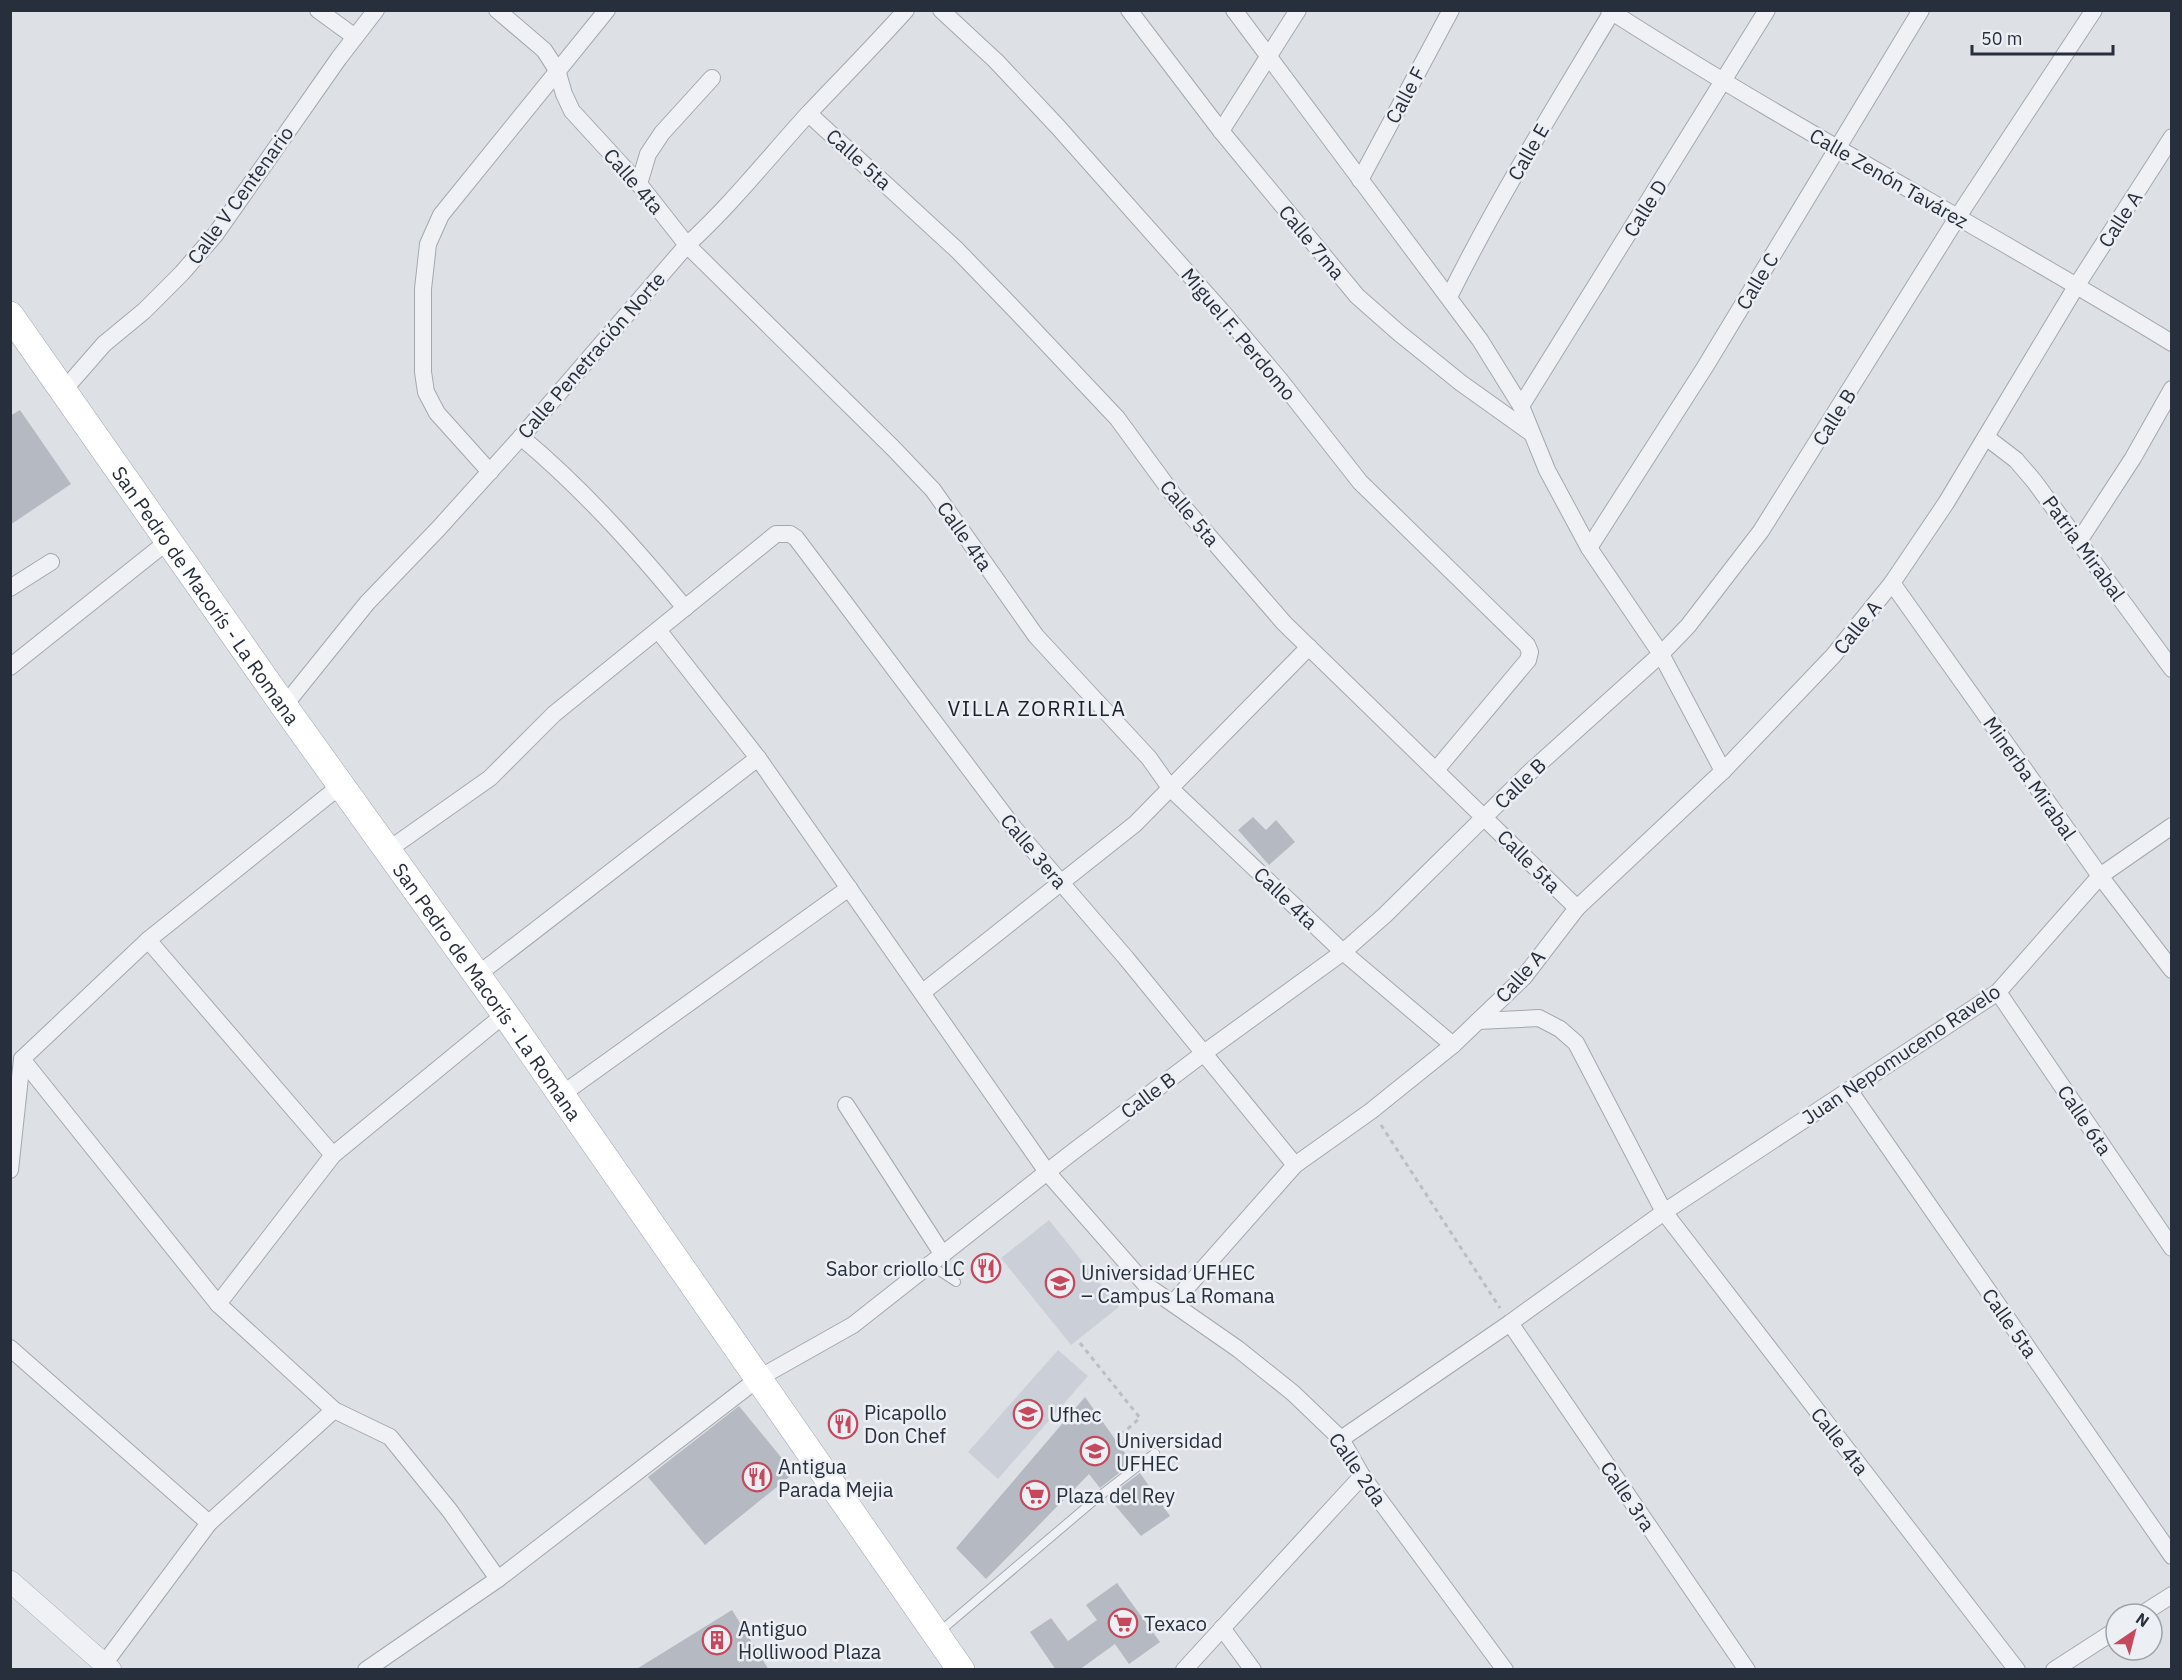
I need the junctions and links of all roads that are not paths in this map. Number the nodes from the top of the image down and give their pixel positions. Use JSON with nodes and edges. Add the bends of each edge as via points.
{"nodes":[{"id":1,"x":318,"y":10,"type":"edge"},
{"id":2,"x":376,"y":10,"type":"edge"},
{"id":3,"x":497,"y":10,"type":"edge"},
{"id":4,"x":607,"y":10,"type":"edge"},
{"id":5,"x":906,"y":10,"type":"edge"},
{"id":6,"x":941,"y":10,"type":"edge"},
{"id":7,"x":1234,"y":10,"type":"edge"},
{"id":8,"x":1298,"y":10,"type":"edge"},
{"id":9,"x":1451,"y":10,"type":"edge"},
{"id":10,"x":1767,"y":10,"type":"edge"},
{"id":11,"x":1921,"y":10,"type":"edge"},
{"id":12,"x":2094,"y":10,"type":"edge"},
{"id":13,"x":1611,"y":11,"type":"edge"},
{"id":14,"x":1136,"y":13,"type":"edge"},
{"id":15,"x":356,"y":37,"type":"junction"},
{"id":16,"x":1267,"y":57,"type":"junction"},
{"id":17,"x":556,"y":70,"type":"junction"},
{"id":18,"x":712,"y":78,"type":"dead end"},
{"id":19,"x":1723,"y":83,"type":"junction"},
{"id":20,"x":809,"y":114,"type":"junction"},
{"id":21,"x":1221,"y":131,"type":"junction"},
{"id":22,"x":2172,"y":137,"type":"edge"},
{"id":23,"x":1837,"y":148,"type":"junction"},
{"id":24,"x":1360,"y":180,"type":"junction"},
{"id":25,"x":639,"y":184,"type":"junction"},
{"id":26,"x":1957,"y":218,"type":"junction"},
{"id":27,"x":687,"y":245,"type":"junction"},
{"id":28,"x":2077,"y":285,"type":"junction"},
{"id":29,"x":1449,"y":297,"type":"junction"},
{"id":30,"x":10,"y":315,"type":"edge"},
{"id":31,"x":2172,"y":343,"type":"edge"},
{"id":32,"x":2172,"y":389,"type":"edge"},
{"id":33,"x":63,"y":391,"type":"junction"},
{"id":34,"x":1521,"y":406,"type":"junction"},
{"id":35,"x":1533,"y":434,"type":"junction"},
{"id":36,"x":521,"y":437,"type":"junction"},
{"id":37,"x":1986,"y":437,"type":"junction"},
{"id":38,"x":490,"y":472,"type":"junction"},
{"id":39,"x":168,"y":541,"type":"junction"},
{"id":40,"x":2079,"y":541,"type":"junction"},
{"id":41,"x":1590,"y":548,"type":"junction"},
{"id":42,"x":51,"y":562,"type":"dead end"},
{"id":43,"x":1892,"y":583,"type":"junction"},
{"id":44,"x":10,"y":588,"type":"edge"},
{"id":45,"x":685,"y":608,"type":"junction"},
{"id":46,"x":658,"y":630,"type":"junction"},
{"id":47,"x":1309,"y":647,"type":"junction"},
{"id":48,"x":1661,"y":654,"type":"junction"},
{"id":49,"x":10,"y":667,"type":"edge"},
{"id":50,"x":2172,"y":669,"type":"edge"},
{"id":51,"x":284,"y":706,"type":"junction"},
{"id":52,"x":758,"y":758,"type":"junction"},
{"id":53,"x":1436,"y":770,"type":"junction"},
{"id":54,"x":1723,"y":771,"type":"junction"},
{"id":55,"x":340,"y":786,"type":"junction"},
{"id":56,"x":1171,"y":789,"type":"junction"},
{"id":57,"x":1485,"y":816,"type":"junction"},
{"id":58,"x":2172,"y":826,"type":"edge"},
{"id":59,"x":388,"y":850,"type":"junction"},
{"id":60,"x":2100,"y":876,"type":"junction"},
{"id":61,"x":1061,"y":883,"type":"junction"},
{"id":62,"x":849,"y":888,"type":"junction"},
{"id":63,"x":1577,"y":908,"type":"junction"},
{"id":64,"x":148,"y":940,"type":"junction"},
{"id":65,"x":1343,"y":952,"type":"junction"},
{"id":66,"x":2172,"y":970,"type":"edge"},
{"id":67,"x":476,"y":976,"type":"junction"},
{"id":68,"x":923,"y":992,"type":"junction"},
{"id":69,"x":1998,"y":992,"type":"junction"},
{"id":70,"x":505,"y":1014,"type":"junction"},
{"id":71,"x":1478,"y":1021,"type":"junction"},
{"id":72,"x":1453,"y":1045,"type":"junction"},
{"id":73,"x":1204,"y":1053,"type":"junction"},
{"id":74,"x":21,"y":1059,"type":"junction"},
{"id":75,"x":1849,"y":1090,"type":"junction"},
{"id":76,"x":561,"y":1095,"type":"junction"},
{"id":77,"x":846,"y":1105,"type":"dead end"},
{"id":78,"x":333,"y":1155,"type":"junction"},
{"id":79,"x":1294,"y":1165,"type":"junction"},
{"id":80,"x":10,"y":1170,"type":"edge"},
{"id":81,"x":1047,"y":1172,"type":"junction"},
{"id":82,"x":1664,"y":1212,"type":"junction"},
{"id":83,"x":2172,"y":1248,"type":"edge"},
{"id":84,"x":937,"y":1260,"type":"junction"},
{"id":85,"x":956,"y":1282,"type":"dead end"},
{"id":86,"x":1173,"y":1303,"type":"junction"},
{"id":87,"x":218,"y":1304,"type":"junction"},
{"id":88,"x":1510,"y":1323,"type":"junction"},
{"id":89,"x":10,"y":1348,"type":"edge"},
{"id":90,"x":759,"y":1378,"type":"junction"},
{"id":91,"x":334,"y":1410,"type":"junction"},
{"id":92,"x":1341,"y":1439,"type":"junction"},
{"id":93,"x":1155,"y":1453,"type":"dead end"},
{"id":94,"x":1362,"y":1476,"type":"junction"},
{"id":95,"x":209,"y":1523,"type":"junction"},
{"id":96,"x":2172,"y":1556,"type":"edge"},
{"id":97,"x":498,"y":1579,"type":"junction"},
{"id":98,"x":10,"y":1581,"type":"edge"},
{"id":99,"x":1222,"y":1628,"type":"junction"},
{"id":100,"x":936,"y":1634,"type":"junction"},
{"id":101,"x":2104,"y":1638,"type":"edge"},
{"id":102,"x":108,"y":1666,"type":"edge"},
{"id":103,"x":366,"y":1670,"type":"edge"},
{"id":104,"x":961,"y":1670,"type":"edge"},
{"id":105,"x":1184,"y":1670,"type":"edge"},
{"id":106,"x":1253,"y":1670,"type":"edge"},
{"id":107,"x":1505,"y":1670,"type":"edge"},
{"id":108,"x":1747,"y":1670,"type":"edge"},
{"id":109,"x":2017,"y":1670,"type":"edge"},
{"id":110,"x":2054,"y":1670,"type":"edge"}],
"edges":[{"from":1,"to":15,"type":"street"},
{"from":2,"to":15,"type":"street","name":"Calle V Centenario"},
{"from":3,"to":17,"type":"street","name":"Calle 4ta","via":[[544,50]]},
{"from":4,"to":17,"type":"street"},
{"from":5,"to":20,"type":"street","name":"Calle Penetración Norte"},
{"from":6,"to":53,"type":"street","name":"Miguel F. Perdomo","via":[[1058,127],[1211,298],[1360,482],[1527,645],[1528,660]]},
{"from":7,"to":16,"type":"street"},
{"from":8,"to":16,"type":"street"},
{"from":9,"to":24,"type":"street","name":"Calle F"},
{"from":10,"to":19,"type":"street","name":"Calle D"},
{"from":11,"to":23,"type":"street","name":"Calle C"},
{"from":12,"to":26,"type":"street","name":"Calle B"},
{"from":13,"to":19,"type":"street","name":"Calle Zenón Tavárez"},
{"from":13,"to":29,"type":"street","name":"Calle E","via":[[1493,212]]},
{"from":14,"to":21,"type":"street","name":"Calle 7ma"},
{"from":15,"to":33,"type":"street","name":"Calle V Centenario","via":[[215,235],[144,311],[104,344]]},
{"from":16,"to":21,"type":"street"},
{"from":16,"to":24,"type":"street"},
{"from":17,"to":25,"type":"street","name":"Calle 4ta","via":[[572,111]]},
{"from":17,"to":38,"type":"street","via":[[441,215],[429,244],[423,289],[426,392],[437,412]]},
{"from":18,"to":25,"type":"street","via":[[662,133],[648,154]]},
{"from":19,"to":23,"type":"street","name":"Calle Zenón Tavárez"},
{"from":19,"to":34,"type":"street","name":"Calle D"},
{"from":20,"to":27,"type":"street","name":"Calle Penetración Norte"},
{"from":20,"to":47,"type":"street","name":"Calle 5ta","via":[[957,250],[1070,366],[1117,418],[1175,497]]},
{"from":21,"to":35,"type":"street","name":"Calle 7ma","via":[[1357,296],[1461,383]]},
{"from":22,"to":28,"type":"street","name":"Calle A"},
{"from":23,"to":26,"type":"street","name":"Calle Zenón Tavárez"},
{"from":23,"to":41,"type":"street","name":"Calle C"},
{"from":24,"to":29,"type":"street"},
{"from":25,"to":27,"type":"street","name":"Calle 4ta"},
{"from":26,"to":28,"type":"street","name":"Calle Zenón Tavárez"},
{"from":26,"to":48,"type":"street","name":"Calle B","via":[[1761,531],[1688,626]]},
{"from":27,"to":36,"type":"street","name":"Calle Penetración Norte"},
{"from":27,"to":56,"type":"street","name":"Calle 4ta","via":[[933,490],[1036,636],[1149,758]]},
{"from":28,"to":31,"type":"street","name":"Calle Zenón Tavárez"},
{"from":28,"to":37,"type":"street","name":"Calle A"},
{"from":29,"to":34,"type":"street"},
{"from":30,"to":33,"type":"main road","name":"San Pedro de Macorís - La Romana"},
{"from":32,"to":40,"type":"street"},
{"from":33,"to":39,"type":"main road","name":"San Pedro de Macorís - La Romana"},
{"from":34,"to":35,"type":"street"},
{"from":35,"to":41,"type":"street","via":[[1547,470]]},
{"from":36,"to":38,"type":"street","name":"Calle Penetración Norte"},
{"from":36,"to":45,"type":"street","via":[[616,526]]},
{"from":37,"to":40,"type":"street","name":"Patria Mirabal","via":[[2034,480]]},
{"from":37,"to":43,"type":"street","name":"Calle A"},
{"from":38,"to":51,"type":"street","name":"Calle Penetración Norte","via":[[367,603]]},
{"from":39,"to":49,"type":"street"},
{"from":39,"to":51,"type":"main road","name":"San Pedro de Macorís - La Romana"},
{"from":40,"to":50,"type":"street","name":"Patria Mirabal"},
{"from":41,"to":48,"type":"street"},
{"from":42,"to":44,"type":"street"},
{"from":43,"to":54,"type":"street","name":"Calle A","via":[[1833,656]]},
{"from":43,"to":60,"type":"street","name":"Minerba Mirabal"},
{"from":45,"to":46,"type":"street"},
{"from":45,"to":61,"type":"street","name":"Calle 3era","via":[[776,534],[796,538],[1014,828]]},
{"from":46,"to":52,"type":"street","name":"Calle 2da"},
{"from":46,"to":59,"type":"street","via":[[554,714],[490,777]]},
{"from":47,"to":53,"type":"street","name":"Calle 5ta"},
{"from":47,"to":56,"type":"street"},
{"from":48,"to":54,"type":"street"},
{"from":48,"to":57,"type":"street","name":"Calle B"},
{"from":51,"to":55,"type":"main road","name":"San Pedro de Macorís - La Romana"},
{"from":52,"to":62,"type":"street","name":"Calle 2da"},
{"from":52,"to":67,"type":"street"},
{"from":53,"to":57,"type":"street","name":"Calle 5ta"},
{"from":54,"to":63,"type":"street","name":"Calle A"},
{"from":55,"to":59,"type":"main road","name":"San Pedro de Macorís - La Romana"},
{"from":55,"to":64,"type":"street"},
{"from":56,"to":61,"type":"street","via":[[1135,824]]},
{"from":56,"to":65,"type":"street","name":"Calle 4ta"},
{"from":57,"to":63,"type":"street","name":"Calle 5ta"},
{"from":57,"to":65,"type":"street","name":"Calle B"},
{"from":58,"to":60,"type":"street","name":"Juan Nepomuceno Ravelo"},
{"from":59,"to":67,"type":"main road","name":"San Pedro de Macorís - La Romana"},
{"from":60,"to":66,"type":"street","name":"Minerba Mirabal"},
{"from":60,"to":69,"type":"street","name":"Juan Nepomuceno Ravelo"},
{"from":61,"to":68,"type":"street"},
{"from":61,"to":73,"type":"street","name":"Calle 3era"},
{"from":62,"to":68,"type":"street","name":"Calle 2da"},
{"from":62,"to":76,"type":"street"},
{"from":63,"to":71,"type":"street","name":"Calle A","via":[[1524,977]]},
{"from":64,"to":74,"type":"street"},
{"from":64,"to":78,"type":"street"},
{"from":65,"to":72,"type":"street","name":"Calle 4ta"},
{"from":65,"to":73,"type":"street","name":"Calle B"},
{"from":67,"to":70,"type":"main road","name":"San Pedro de Macorís - La Romana"},
{"from":68,"to":81,"type":"street","name":"Calle 2da"},
{"from":69,"to":75,"type":"street","name":"Juan Nepomuceno Ravelo"},
{"from":69,"to":83,"type":"street","name":"Calle 6ta"},
{"from":70,"to":76,"type":"main road","name":"San Pedro de Macorís - La Romana"},
{"from":70,"to":78,"type":"street"},
{"from":71,"to":72,"type":"street","name":"Calle A"},
{"from":71,"to":82,"type":"street","name":"Calle 4ta","via":[[1539,1018],[1576,1043]]},
{"from":72,"to":79,"type":"street","name":"Calle A","via":[[1371,1111]]},
{"from":73,"to":79,"type":"street","name":"Calle 3era"},
{"from":73,"to":81,"type":"street","name":"Calle B"},
{"from":74,"to":80,"type":"street"},
{"from":74,"to":87,"type":"street"},
{"from":75,"to":82,"type":"street","name":"Juan Nepomuceno Ravelo"},
{"from":75,"to":96,"type":"street","name":"Calle 5ta"},
{"from":76,"to":90,"type":"main road","name":"San Pedro de Macorís - La Romana"},
{"from":77,"to":84,"type":"street"},
{"from":78,"to":87,"type":"street"},
{"from":79,"to":86,"type":"street","name":"Calle A"},
{"from":81,"to":84,"type":"street","name":"Calle B"},
{"from":81,"to":86,"type":"street","name":"Calle 2da","via":[[1146,1285]]},
{"from":82,"to":88,"type":"street","name":"Juan Nepomuceno Ravelo"},
{"from":82,"to":109,"type":"street","name":"Calle 4ta"},
{"from":84,"to":85,"type":"lane"},
{"from":84,"to":90,"type":"street","name":"Calle B","via":[[853,1325]]},
{"from":86,"to":92,"type":"street","name":"Calle 2da","via":[[1293,1393]]},
{"from":87,"to":91,"type":"street"},
{"from":88,"to":92,"type":"street","name":"Juan Nepomuceno Ravelo"},
{"from":88,"to":108,"type":"street","name":"Calle 3ra"},
{"from":89,"to":95,"type":"street"},
{"from":90,"to":97,"type":"street","name":"Calle B"},
{"from":90,"to":100,"type":"main road","name":"San Pedro de Macorís - La Romana"},
{"from":91,"to":95,"type":"street"},
{"from":91,"to":97,"type":"street","via":[[390,1437]]},
{"from":92,"to":94,"type":"street","name":"Calle 2da"},
{"from":93,"to":100,"type":"lane"},
{"from":94,"to":99,"type":"street"},
{"from":94,"to":107,"type":"street","name":"Calle 2da"},
{"from":95,"to":102,"type":"street"},
{"from":97,"to":103,"type":"street","name":"Calle B"},
{"from":98,"to":102,"type":"street"},
{"from":99,"to":105,"type":"street"},
{"from":99,"to":106,"type":"street"},
{"from":100,"to":104,"type":"main road","name":"San Pedro de Macorís - La Romana"},
{"from":101,"to":110,"type":"street"}]}
